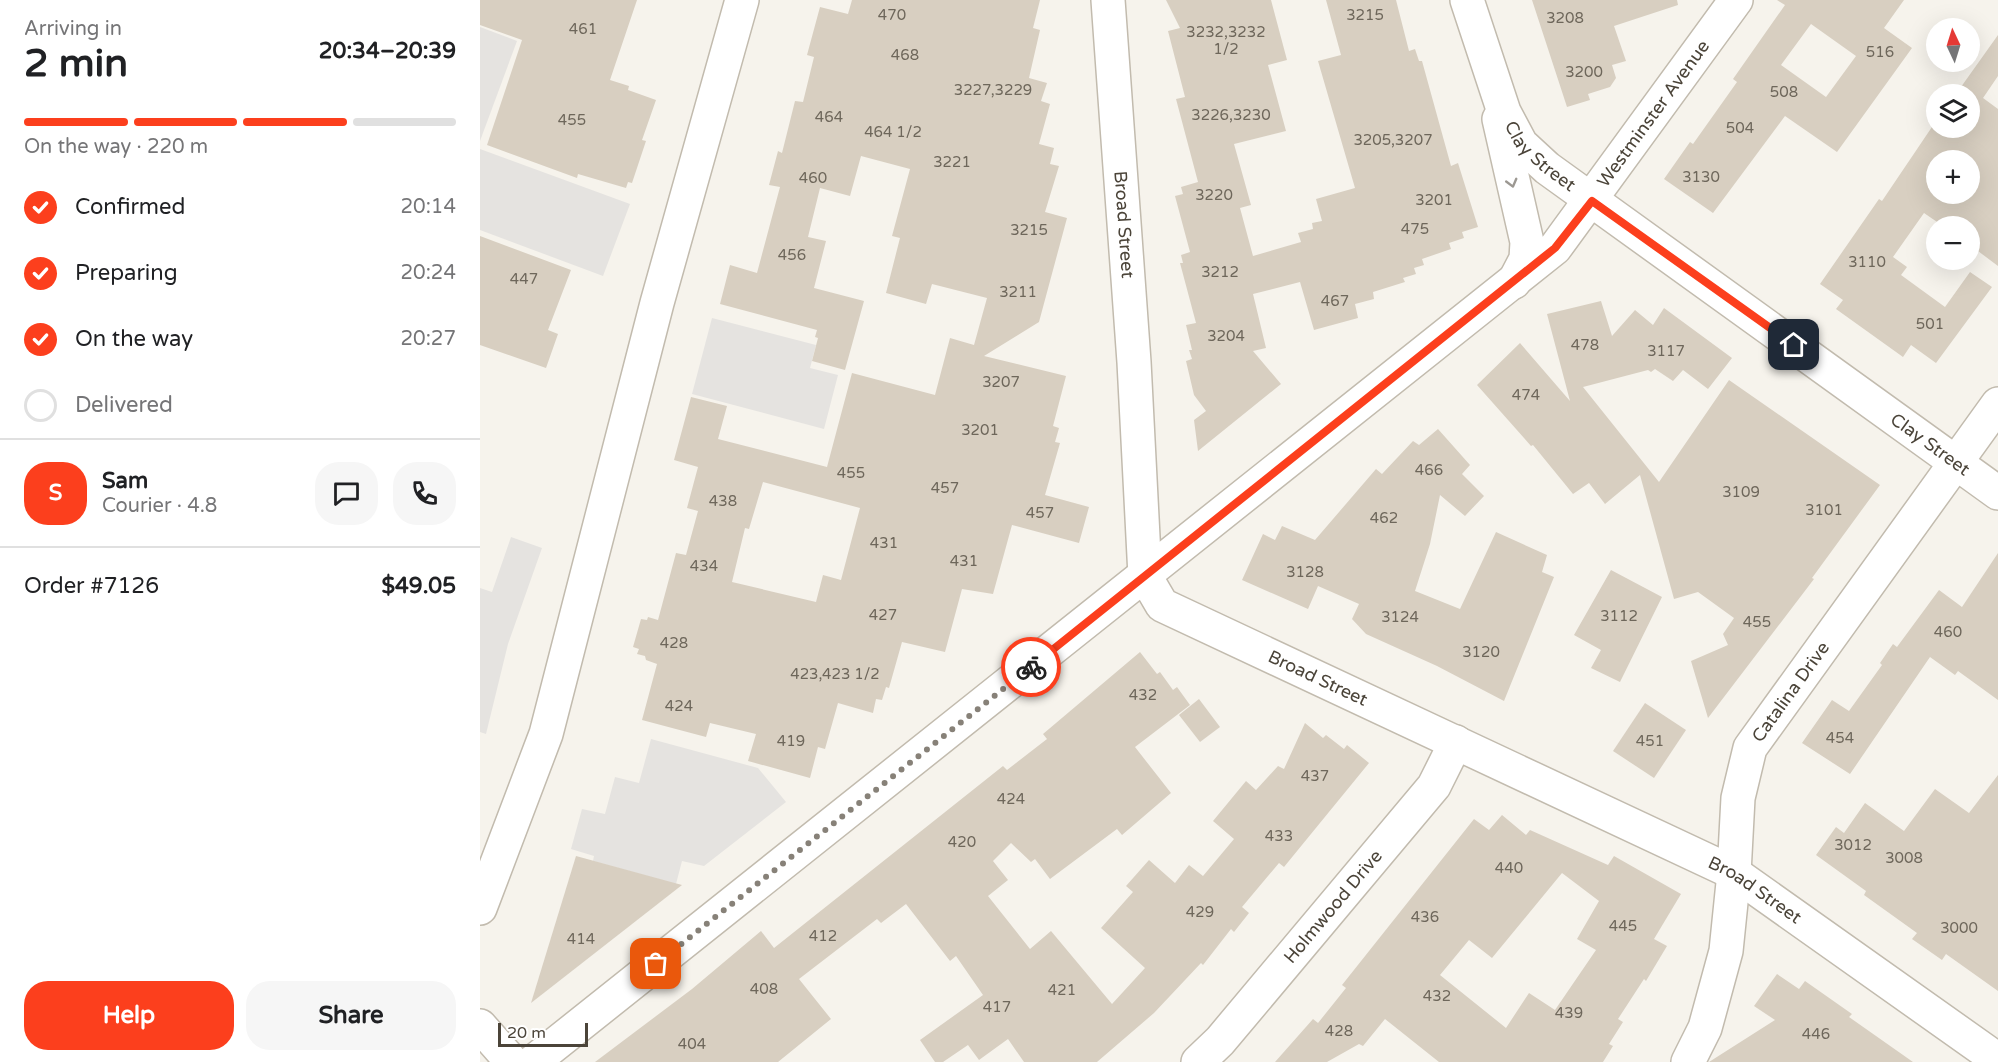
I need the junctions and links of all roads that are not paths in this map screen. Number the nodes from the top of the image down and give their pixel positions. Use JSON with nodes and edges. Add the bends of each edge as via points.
{"nodes":[{"id":1,"x":742,"y":0,"type":"edge"},
{"id":2,"x":1108,"y":0,"type":"edge"},
{"id":3,"x":1467,"y":0,"type":"edge"},
{"id":4,"x":1736,"y":0,"type":"edge"},
{"id":5,"x":1494,"y":84,"type":"junction"},
{"id":6,"x":1592,"y":201,"type":"junction"},
{"id":7,"x":1514,"y":282,"type":"junction"},
{"id":8,"x":1998,"y":404,"type":"edge"},
{"id":9,"x":1956,"y":463,"type":"junction"},
{"id":10,"x":1998,"y":494,"type":"edge"},
{"id":11,"x":1145,"y":576,"type":"junction"},
{"id":12,"x":1456,"y":742,"type":"junction"},
{"id":13,"x":1734,"y":873,"type":"junction"},
{"id":14,"x":480,"y":908,"type":"edge"},
{"id":15,"x":480,"y":1026,"type":"edge"},
{"id":16,"x":1998,"y":1060,"type":"edge"},
{"id":17,"x":512,"y":1062,"type":"edge"},
{"id":18,"x":533,"y":1062,"type":"edge"},
{"id":19,"x":1198,"y":1062,"type":"edge"},
{"id":20,"x":1688,"y":1062,"type":"edge"}],
"edges":[{"from":1,"to":14,"type":"street","via":[[657,303],[546,734]]},
{"from":2,"to":11,"type":"street","name":"Broad Street"},
{"from":3,"to":5,"type":"street","name":"Clay Street"},
{"from":4,"to":6,"type":"street","name":"Westminster Avenue"},
{"from":5,"to":6,"type":"street","name":"Clay Street","via":[[1521,144]]},
{"from":5,"to":7,"type":"street","one_way":true,"via":[[1508,169],[1527,243],[1526,259]]},
{"from":6,"to":7,"type":"street","name":"Westminster Avenue","via":[[1555,248]]},
{"from":6,"to":9,"type":"street","name":"Clay Street"},
{"from":7,"to":11,"type":"street","name":"Westminster Avenue"},
{"from":8,"to":9,"type":"street","name":"Catalina Drive"},
{"from":9,"to":10,"type":"street","name":"Clay Street"},
{"from":9,"to":13,"type":"street","name":"Catalina Drive","via":[[1750,748],[1738,798]]},
{"from":11,"to":12,"type":"street","name":"Broad Street","via":[[1162,604]]},
{"from":11,"to":18,"type":"street","name":"Westminster Avenue"},
{"from":12,"to":13,"type":"street","name":"Broad Street"},
{"from":12,"to":19,"type":"street","name":"Holmwood Drive","via":[[1434,786],[1220,1041]]},
{"from":13,"to":16,"type":"street","name":"Broad Street"},
{"from":13,"to":20,"type":"street","name":"Catalina Drive","via":[[1726,951],[1705,1028]]},
{"from":15,"to":17,"type":"street"}]}
